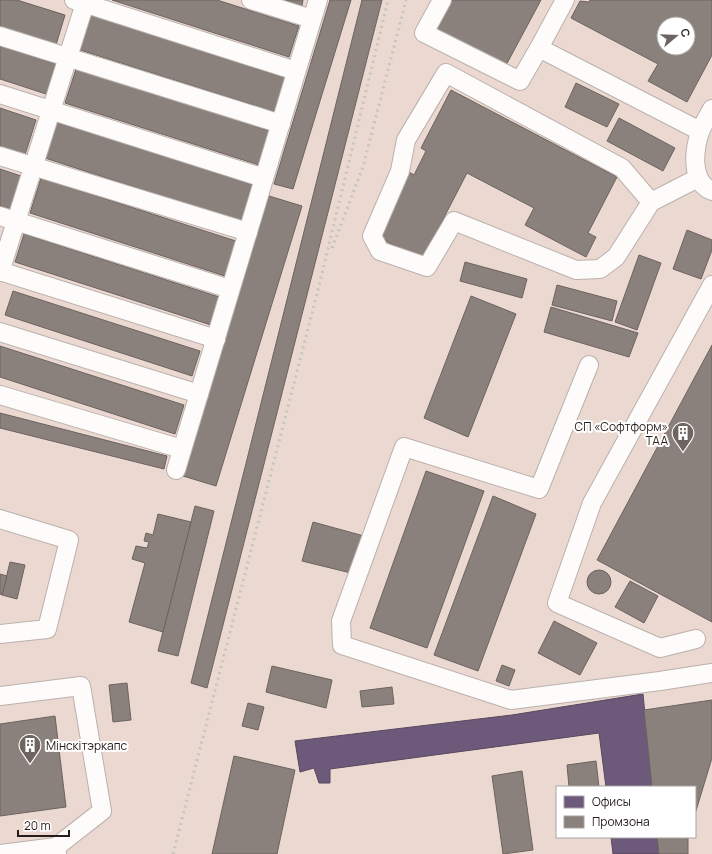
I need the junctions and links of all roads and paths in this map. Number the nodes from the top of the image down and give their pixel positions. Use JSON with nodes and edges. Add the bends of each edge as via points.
{"nodes":[{"id":1,"x":318,"y":0,"type":"edge"},
{"id":2,"x":442,"y":0,"type":"edge"},
{"id":3,"x":565,"y":0,"type":"edge"},
{"id":4,"x":81,"y":1,"type":"edge"},
{"id":5,"x":256,"y":1,"type":"edge"},
{"id":6,"x":312,"y":19,"type":"junction"},
{"id":7,"x":0,"y":36,"type":"edge"},
{"id":8,"x":539,"y":48,"type":"junction"},
{"id":9,"x":68,"y":57,"type":"junction"},
{"id":10,"x":296,"y":71,"type":"junction"},
{"id":11,"x":0,"y":94,"type":"edge"},
{"id":12,"x":712,"y":109,"type":"edge"},
{"id":13,"x":51,"y":111,"type":"junction"},
{"id":14,"x":280,"y":124,"type":"junction"},
{"id":15,"x":700,"y":132,"type":"junction"},
{"id":16,"x":0,"y":156,"type":"edge"},
{"id":17,"x":33,"y":166,"type":"junction"},
{"id":18,"x":264,"y":178,"type":"junction"},
{"id":19,"x":698,"y":178,"type":"junction"},
{"id":20,"x":712,"y":191,"type":"edge"},
{"id":21,"x":651,"y":202,"type":"junction"},
{"id":22,"x":8,"y":219,"type":"edge"},
{"id":23,"x":248,"y":232,"type":"junction"},
{"id":24,"x":0,"y":271,"type":"edge"},
{"id":25,"x":712,"y":286,"type":"edge"},
{"id":26,"x":230,"y":289,"type":"junction"},
{"id":27,"x":0,"y":332,"type":"edge"},
{"id":28,"x":216,"y":339,"type":"junction"},
{"id":29,"x":589,"y":365,"type":"dead end"},
{"id":30,"x":199,"y":394,"type":"junction"},
{"id":31,"x":0,"y":395,"type":"edge"},
{"id":32,"x":182,"y":449,"type":"junction"},
{"id":33,"x":176,"y":470,"type":"dead end"},
{"id":34,"x":0,"y":519,"type":"edge"},
{"id":35,"x":0,"y":634,"type":"edge"},
{"id":36,"x":696,"y":639,"type":"dead end"},
{"id":37,"x":712,"y":673,"type":"edge"},
{"id":38,"x":0,"y":696,"type":"edge"},
{"id":39,"x":56,"y":850,"type":"edge"},
{"id":40,"x":0,"y":854,"type":"edge"}],
"edges":[{"from":1,"to":6,"type":"lane"},
{"from":2,"to":8,"type":"lane","via":[[424,33],[520,81]]},
{"from":3,"to":8,"type":"lane"},
{"from":4,"to":9,"type":"lane"},
{"from":4,"to":10,"type":"lane"},
{"from":5,"to":6,"type":"lane"},
{"from":6,"to":10,"type":"lane"},
{"from":7,"to":9,"type":"lane"},
{"from":8,"to":15,"type":"lane"},
{"from":9,"to":13,"type":"lane"},
{"from":9,"to":14,"type":"lane"},
{"from":10,"to":14,"type":"lane"},
{"from":11,"to":13,"type":"lane"},
{"from":12,"to":15,"type":"lane"},
{"from":13,"to":17,"type":"lane"},
{"from":13,"to":18,"type":"lane"},
{"from":14,"to":18,"type":"lane"},
{"from":15,"to":19,"type":"lane","via":[[695,155]]},
{"from":16,"to":17,"type":"lane"},
{"from":17,"to":22,"type":"lane"},
{"from":17,"to":23,"type":"lane"},
{"from":18,"to":23,"type":"lane"},
{"from":19,"to":20,"type":"lane"},
{"from":19,"to":21,"type":"lane"},
{"from":21,"to":21,"type":"lane","via":[[622,168],[446,73],[406,140],[400,171],[372,236],[380,251],[427,267],[454,221],[576,270],[600,269],[616,257]]},
{"from":22,"to":24,"type":"lane"},
{"from":22,"to":26,"type":"lane"},
{"from":23,"to":26,"type":"lane"},
{"from":24,"to":28,"type":"lane"},
{"from":25,"to":36,"type":"lane","via":[[592,503],[557,603],[660,648]]},
{"from":26,"to":28,"type":"lane"},
{"from":27,"to":30,"type":"lane"},
{"from":28,"to":30,"type":"lane"},
{"from":29,"to":37,"type":"lane","via":[[539,489],[404,447],[341,622],[342,645],[511,700]]},
{"from":30,"to":32,"type":"lane"},
{"from":31,"to":32,"type":"lane"},
{"from":32,"to":33,"type":"lane"},
{"from":34,"to":35,"type":"lane","via":[[69,540],[47,629]]},
{"from":38,"to":39,"type":"lane","via":[[81,686],[102,811]]},
{"from":39,"to":40,"type":"lane"}]}
